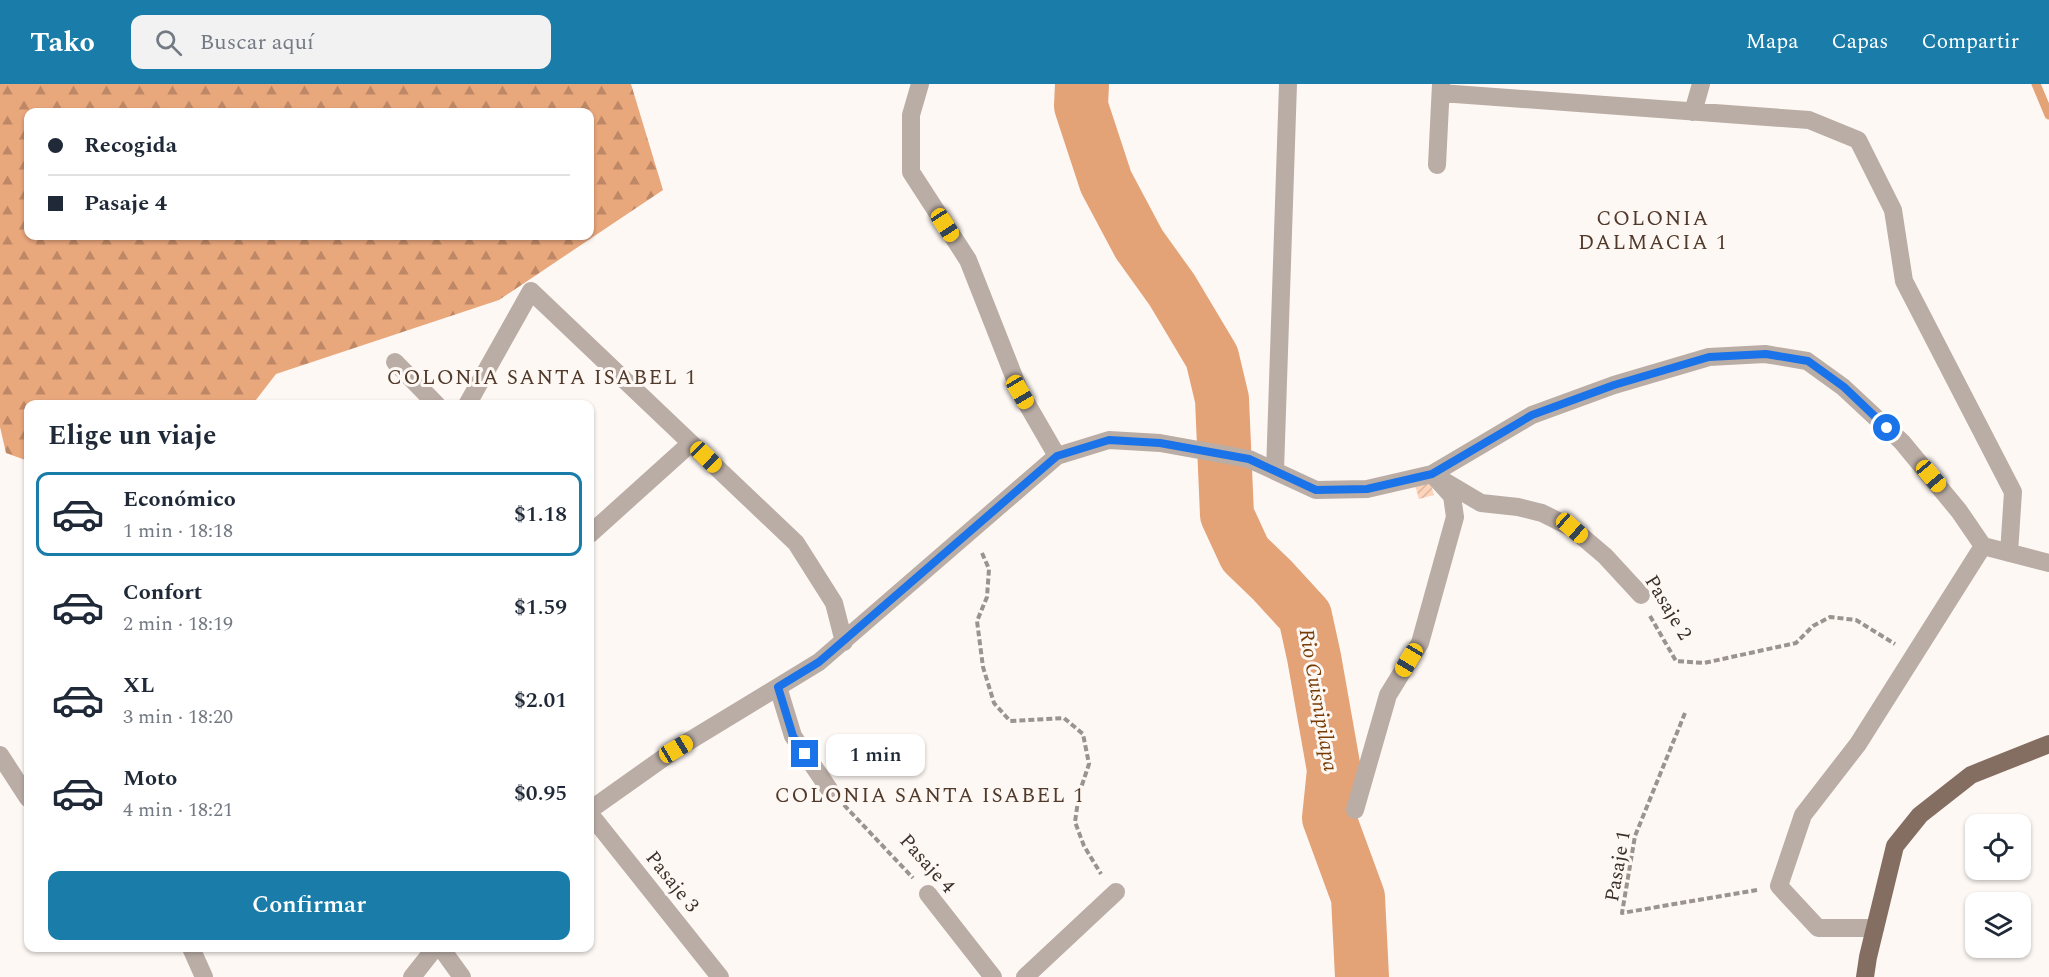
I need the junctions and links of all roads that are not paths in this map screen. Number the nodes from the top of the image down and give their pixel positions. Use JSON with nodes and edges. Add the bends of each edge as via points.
{"nodes":[{"id":1,"x":920,"y":84,"type":"edge"},
{"id":2,"x":1288,"y":84,"type":"edge"},
{"id":3,"x":1701,"y":84,"type":"edge"},
{"id":4,"x":1441,"y":89,"type":"edge"},
{"id":5,"x":1693,"y":112,"type":"junction"},
{"id":6,"x":1437,"y":165,"type":"dead end"},
{"id":7,"x":395,"y":362,"type":"dead end"},
{"id":8,"x":432,"y":400,"type":"edge"},
{"id":9,"x":470,"y":400,"type":"edge"},
{"id":10,"x":691,"y":443,"type":"junction"},
{"id":11,"x":1057,"y":456,"type":"junction"},
{"id":12,"x":1275,"y":471,"type":"junction"},
{"id":13,"x":1432,"y":474,"type":"junction"},
{"id":14,"x":594,"y":530,"type":"edge"},
{"id":15,"x":1983,"y":546,"type":"junction"},
{"id":16,"x":2009,"y":553,"type":"junction"},
{"id":17,"x":2049,"y":563,"type":"edge"},
{"id":18,"x":1641,"y":595,"type":"road end"},
{"id":19,"x":844,"y":642,"type":"junction"},
{"id":20,"x":778,"y":687,"type":"junction"},
{"id":21,"x":2049,"y":744,"type":"edge"},
{"id":22,"x":0,"y":755,"type":"edge"},
{"id":23,"x":829,"y":789,"type":"road end"},
{"id":24,"x":24,"y":792,"type":"edge"},
{"id":25,"x":594,"y":809,"type":"edge"},
{"id":26,"x":1355,"y":810,"type":"dead end"},
{"id":27,"x":594,"y":817,"type":"edge"},
{"id":28,"x":1116,"y":892,"type":"road end"},
{"id":29,"x":928,"y":894,"type":"road end"},
{"id":30,"x":1875,"y":928,"type":"junction"},
{"id":31,"x":192,"y":952,"type":"edge"},
{"id":32,"x":432,"y":952,"type":"edge"},
{"id":33,"x":444,"y":952,"type":"edge"},
{"id":34,"x":204,"y":977,"type":"edge"},
{"id":35,"x":412,"y":977,"type":"edge"},
{"id":36,"x":462,"y":977,"type":"edge"},
{"id":37,"x":720,"y":977,"type":"edge"},
{"id":38,"x":993,"y":977,"type":"edge"},
{"id":39,"x":1025,"y":977,"type":"edge"},
{"id":40,"x":1865,"y":977,"type":"edge"}],
"edges":[{"from":1,"to":11,"type":"street","via":[[911,115],[911,172],[968,261],[1020,392]]},
{"from":2,"to":12,"type":"street"},
{"from":3,"to":5,"type":"street"},
{"from":4,"to":5,"type":"street"},
{"from":4,"to":6,"type":"street"},
{"from":5,"to":16,"type":"street","via":[[1809,120],[1858,140],[1893,210],[1904,281],[2013,492]]},
{"from":7,"to":8,"type":"street"},
{"from":9,"to":10,"type":"street","via":[[531,291]]},
{"from":10,"to":14,"type":"street"},
{"from":10,"to":19,"type":"street","via":[[796,543],[834,603]]},
{"from":11,"to":12,"type":"street","via":[[1109,440],[1160,443],[1249,459]]},
{"from":11,"to":19,"type":"street"},
{"from":12,"to":13,"type":"street","via":[[1316,490],[1367,489]]},
{"from":13,"to":15,"type":"street","via":[[1532,415],[1614,385],[1709,357],[1766,354],[1808,361],[1844,387],[1902,442]]},
{"from":13,"to":18,"type":"street","name":"Pasaje 2","via":[[1481,503],[1542,513],[1572,528]]},
{"from":13,"to":26,"type":"street","via":[[1452,496],[1455,517],[1419,643],[1388,695]]},
{"from":15,"to":16,"type":"street"},
{"from":15,"to":30,"type":"street","via":[[1858,744],[1803,815],[1779,886],[1818,928]]},
{"from":16,"to":17,"type":"street"},
{"from":19,"to":20,"type":"street"},
{"from":20,"to":23,"type":"street","via":[[793,736]]},
{"from":20,"to":25,"type":"street","via":[[676,749]]},
{"from":21,"to":30,"type":"main road","via":[[1971,775],[1920,815],[1895,846]]},
{"from":22,"to":24,"type":"street"},
{"from":27,"to":37,"type":"street","name":"Pasaje 3"},
{"from":28,"to":39,"type":"street"},
{"from":29,"to":38,"type":"street","name":"Pasaje 4"},
{"from":30,"to":40,"type":"main road"},
{"from":31,"to":34,"type":"street"},
{"from":32,"to":35,"type":"street"},
{"from":33,"to":36,"type":"street"}]}
